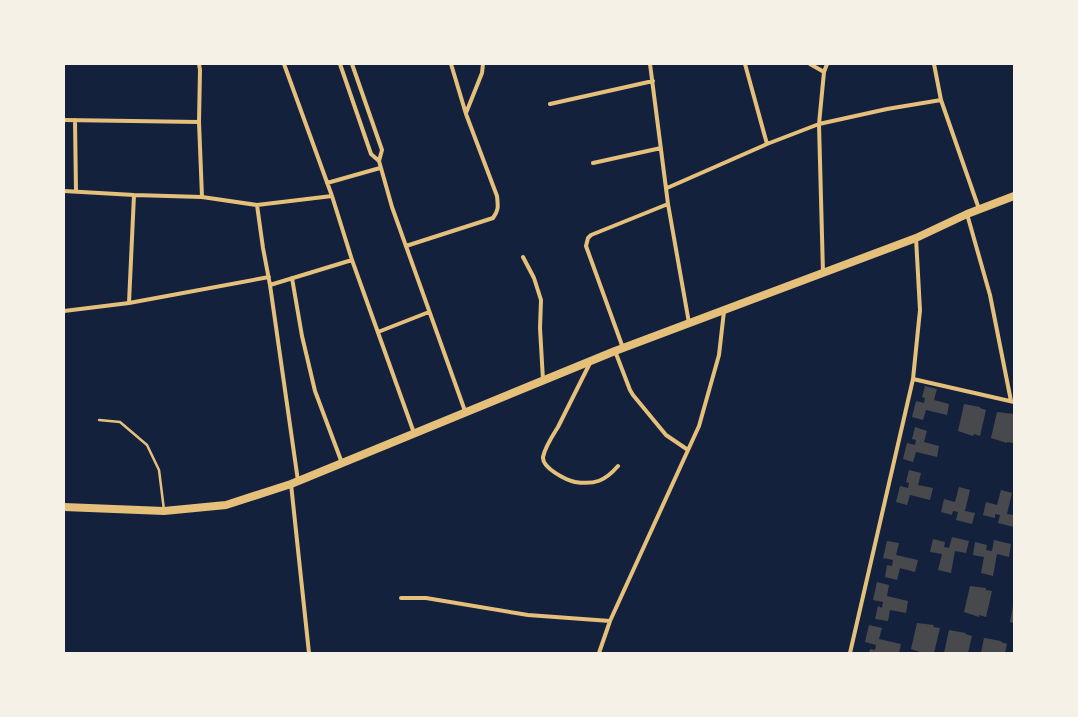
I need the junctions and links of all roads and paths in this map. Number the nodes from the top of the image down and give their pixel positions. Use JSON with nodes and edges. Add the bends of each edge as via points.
{"nodes":[{"id":1,"x":199,"y":64,"type":"edge"},
{"id":2,"x":284,"y":64,"type":"edge"},
{"id":3,"x":340,"y":64,"type":"edge"},
{"id":4,"x":352,"y":64,"type":"edge"},
{"id":5,"x":451,"y":64,"type":"edge"},
{"id":6,"x":483,"y":64,"type":"edge"},
{"id":7,"x":650,"y":64,"type":"edge"},
{"id":8,"x":744,"y":64,"type":"edge"},
{"id":9,"x":810,"y":64,"type":"edge"},
{"id":10,"x":827,"y":64,"type":"edge"},
{"id":11,"x":934,"y":64,"type":"edge"},
{"id":12,"x":824,"y":72,"type":"junction"},
{"id":13,"x":653,"y":81,"type":"junction"},
{"id":14,"x":941,"y":100,"type":"junction"},
{"id":15,"x":550,"y":104,"type":"dead end"},
{"id":16,"x":466,"y":114,"type":"junction"},
{"id":17,"x":64,"y":120,"type":"edge"},
{"id":18,"x":75,"y":120,"type":"junction"},
{"id":19,"x":199,"y":122,"type":"junction"},
{"id":20,"x":819,"y":124,"type":"junction"},
{"id":21,"x":767,"y":144,"type":"junction"},
{"id":22,"x":661,"y":148,"type":"junction"},
{"id":23,"x":379,"y":161,"type":"junction"},
{"id":24,"x":593,"y":163,"type":"dead end"},
{"id":25,"x":380,"y":168,"type":"junction"},
{"id":26,"x":328,"y":183,"type":"junction"},
{"id":27,"x":667,"y":188,"type":"junction"},
{"id":28,"x":64,"y":191,"type":"edge"},
{"id":29,"x":76,"y":191,"type":"junction"},
{"id":30,"x":134,"y":196,"type":"junction"},
{"id":31,"x":332,"y":196,"type":"junction"},
{"id":32,"x":1014,"y":196,"type":"edge"},
{"id":33,"x":202,"y":197,"type":"junction"},
{"id":34,"x":668,"y":204,"type":"junction"},
{"id":35,"x":257,"y":205,"type":"junction"},
{"id":36,"x":980,"y":210,"type":"junction"},
{"id":37,"x":967,"y":214,"type":"junction"},
{"id":38,"x":916,"y":238,"type":"junction"},
{"id":39,"x":406,"y":246,"type":"junction"},
{"id":40,"x":523,"y":256,"type":"dead end"},
{"id":41,"x":352,"y":260,"type":"junction"},
{"id":42,"x":823,"y":274,"type":"junction"},
{"id":43,"x":269,"y":277,"type":"junction"},
{"id":44,"x":292,"y":278,"type":"junction"},
{"id":45,"x":270,"y":285,"type":"junction"},
{"id":46,"x":129,"y":303,"type":"junction"},
{"id":47,"x":64,"y":311,"type":"edge"},
{"id":48,"x":724,"y":311,"type":"junction"},
{"id":49,"x":429,"y":312,"type":"junction"},
{"id":50,"x":689,"y":323,"type":"junction"},
{"id":51,"x":378,"y":332,"type":"junction"},
{"id":52,"x":619,"y":349,"type":"junction"},
{"id":53,"x":592,"y":361,"type":"junction"},
{"id":54,"x":913,"y":379,"type":"junction"},
{"id":55,"x":544,"y":380,"type":"junction"},
{"id":56,"x":1012,"y":401,"type":"edge"},
{"id":57,"x":465,"y":412,"type":"junction"},
{"id":58,"x":99,"y":420,"type":"dead end"},
{"id":59,"x":414,"y":434,"type":"junction"},
{"id":60,"x":688,"y":450,"type":"junction"},
{"id":61,"x":342,"y":463,"type":"junction"},
{"id":62,"x":618,"y":466,"type":"dead end"},
{"id":63,"x":294,"y":482,"type":"junction"},
{"id":64,"x":64,"y":507,"type":"edge"},
{"id":65,"x":164,"y":511,"type":"junction"},
{"id":66,"x":401,"y":598,"type":"dead end"},
{"id":67,"x":610,"y":621,"type":"junction"},
{"id":68,"x":309,"y":653,"type":"edge"},
{"id":69,"x":599,"y":653,"type":"edge"},
{"id":70,"x":850,"y":653,"type":"edge"}],
"edges":[{"from":1,"to":19,"type":"street"},
{"from":2,"to":26,"type":"street"},
{"from":3,"to":23,"type":"street","via":[[371,154]]},
{"from":4,"to":23,"type":"street","via":[[382,150]]},
{"from":5,"to":16,"type":"street"},
{"from":6,"to":16,"type":"street"},
{"from":7,"to":13,"type":"street"},
{"from":8,"to":21,"type":"street"},
{"from":9,"to":12,"type":"street"},
{"from":10,"to":12,"type":"street"},
{"from":11,"to":14,"type":"street"},
{"from":12,"to":20,"type":"street"},
{"from":13,"to":15,"type":"street"},
{"from":13,"to":22,"type":"street"},
{"from":14,"to":20,"type":"street"},
{"from":14,"to":36,"type":"street"},
{"from":16,"to":39,"type":"street","via":[[496,196],[497,212],[493,218]]},
{"from":17,"to":18,"type":"street"},
{"from":18,"to":19,"type":"street"},
{"from":18,"to":29,"type":"street"},
{"from":19,"to":33,"type":"street"},
{"from":20,"to":21,"type":"street"},
{"from":20,"to":42,"type":"street"},
{"from":21,"to":27,"type":"street"},
{"from":22,"to":24,"type":"street"},
{"from":22,"to":27,"type":"street"},
{"from":23,"to":25,"type":"street"},
{"from":25,"to":26,"type":"street"},
{"from":25,"to":39,"type":"street"},
{"from":26,"to":31,"type":"street"},
{"from":27,"to":34,"type":"street"},
{"from":28,"to":29,"type":"street"},
{"from":29,"to":30,"type":"street"},
{"from":30,"to":33,"type":"street"},
{"from":30,"to":46,"type":"street"},
{"from":31,"to":35,"type":"street"},
{"from":31,"to":41,"type":"street"},
{"from":32,"to":36,"type":"highway"},
{"from":33,"to":35,"type":"street"},
{"from":34,"to":50,"type":"street"},
{"from":34,"to":52,"type":"street","via":[[591,235],[586,242]]},
{"from":35,"to":43,"type":"street"},
{"from":36,"to":37,"type":"highway"},
{"from":37,"to":38,"type":"highway"},
{"from":37,"to":56,"type":"street","via":[[990,295]]},
{"from":38,"to":42,"type":"highway"},
{"from":38,"to":54,"type":"street","via":[[920,310]]},
{"from":39,"to":49,"type":"street"},
{"from":40,"to":55,"type":"street","via":[[541,300],[540,328]]},
{"from":41,"to":44,"type":"street"},
{"from":41,"to":51,"type":"street"},
{"from":42,"to":48,"type":"highway"},
{"from":43,"to":45,"type":"street"},
{"from":43,"to":46,"type":"street"},
{"from":44,"to":45,"type":"street"},
{"from":44,"to":61,"type":"street","via":[[315,391]]},
{"from":45,"to":63,"type":"street"},
{"from":46,"to":47,"type":"street"},
{"from":48,"to":50,"type":"highway"},
{"from":48,"to":60,"type":"street","via":[[719,355],[699,426]]},
{"from":49,"to":51,"type":"street"},
{"from":49,"to":57,"type":"street"},
{"from":50,"to":52,"type":"highway"},
{"from":51,"to":59,"type":"street"},
{"from":52,"to":53,"type":"highway"},
{"from":52,"to":60,"type":"street","via":[[633,395],[666,435]]},
{"from":53,"to":55,"type":"highway"},
{"from":53,"to":62,"type":"street","via":[[543,457],[557,475],[565,480],[587,484],[609,476]]},
{"from":54,"to":56,"type":"street"},
{"from":54,"to":70,"type":"street"},
{"from":55,"to":57,"type":"highway"},
{"from":57,"to":59,"type":"highway"},
{"from":58,"to":65,"type":"lane","via":[[120,422],[147,445],[159,470]]},
{"from":59,"to":61,"type":"highway"},
{"from":60,"to":67,"type":"street"},
{"from":61,"to":63,"type":"highway"},
{"from":63,"to":65,"type":"highway","via":[[226,505]]},
{"from":63,"to":68,"type":"street"},
{"from":64,"to":65,"type":"highway"},
{"from":66,"to":67,"type":"street","via":[[426,598],[528,615]]},
{"from":67,"to":69,"type":"street"}]}
